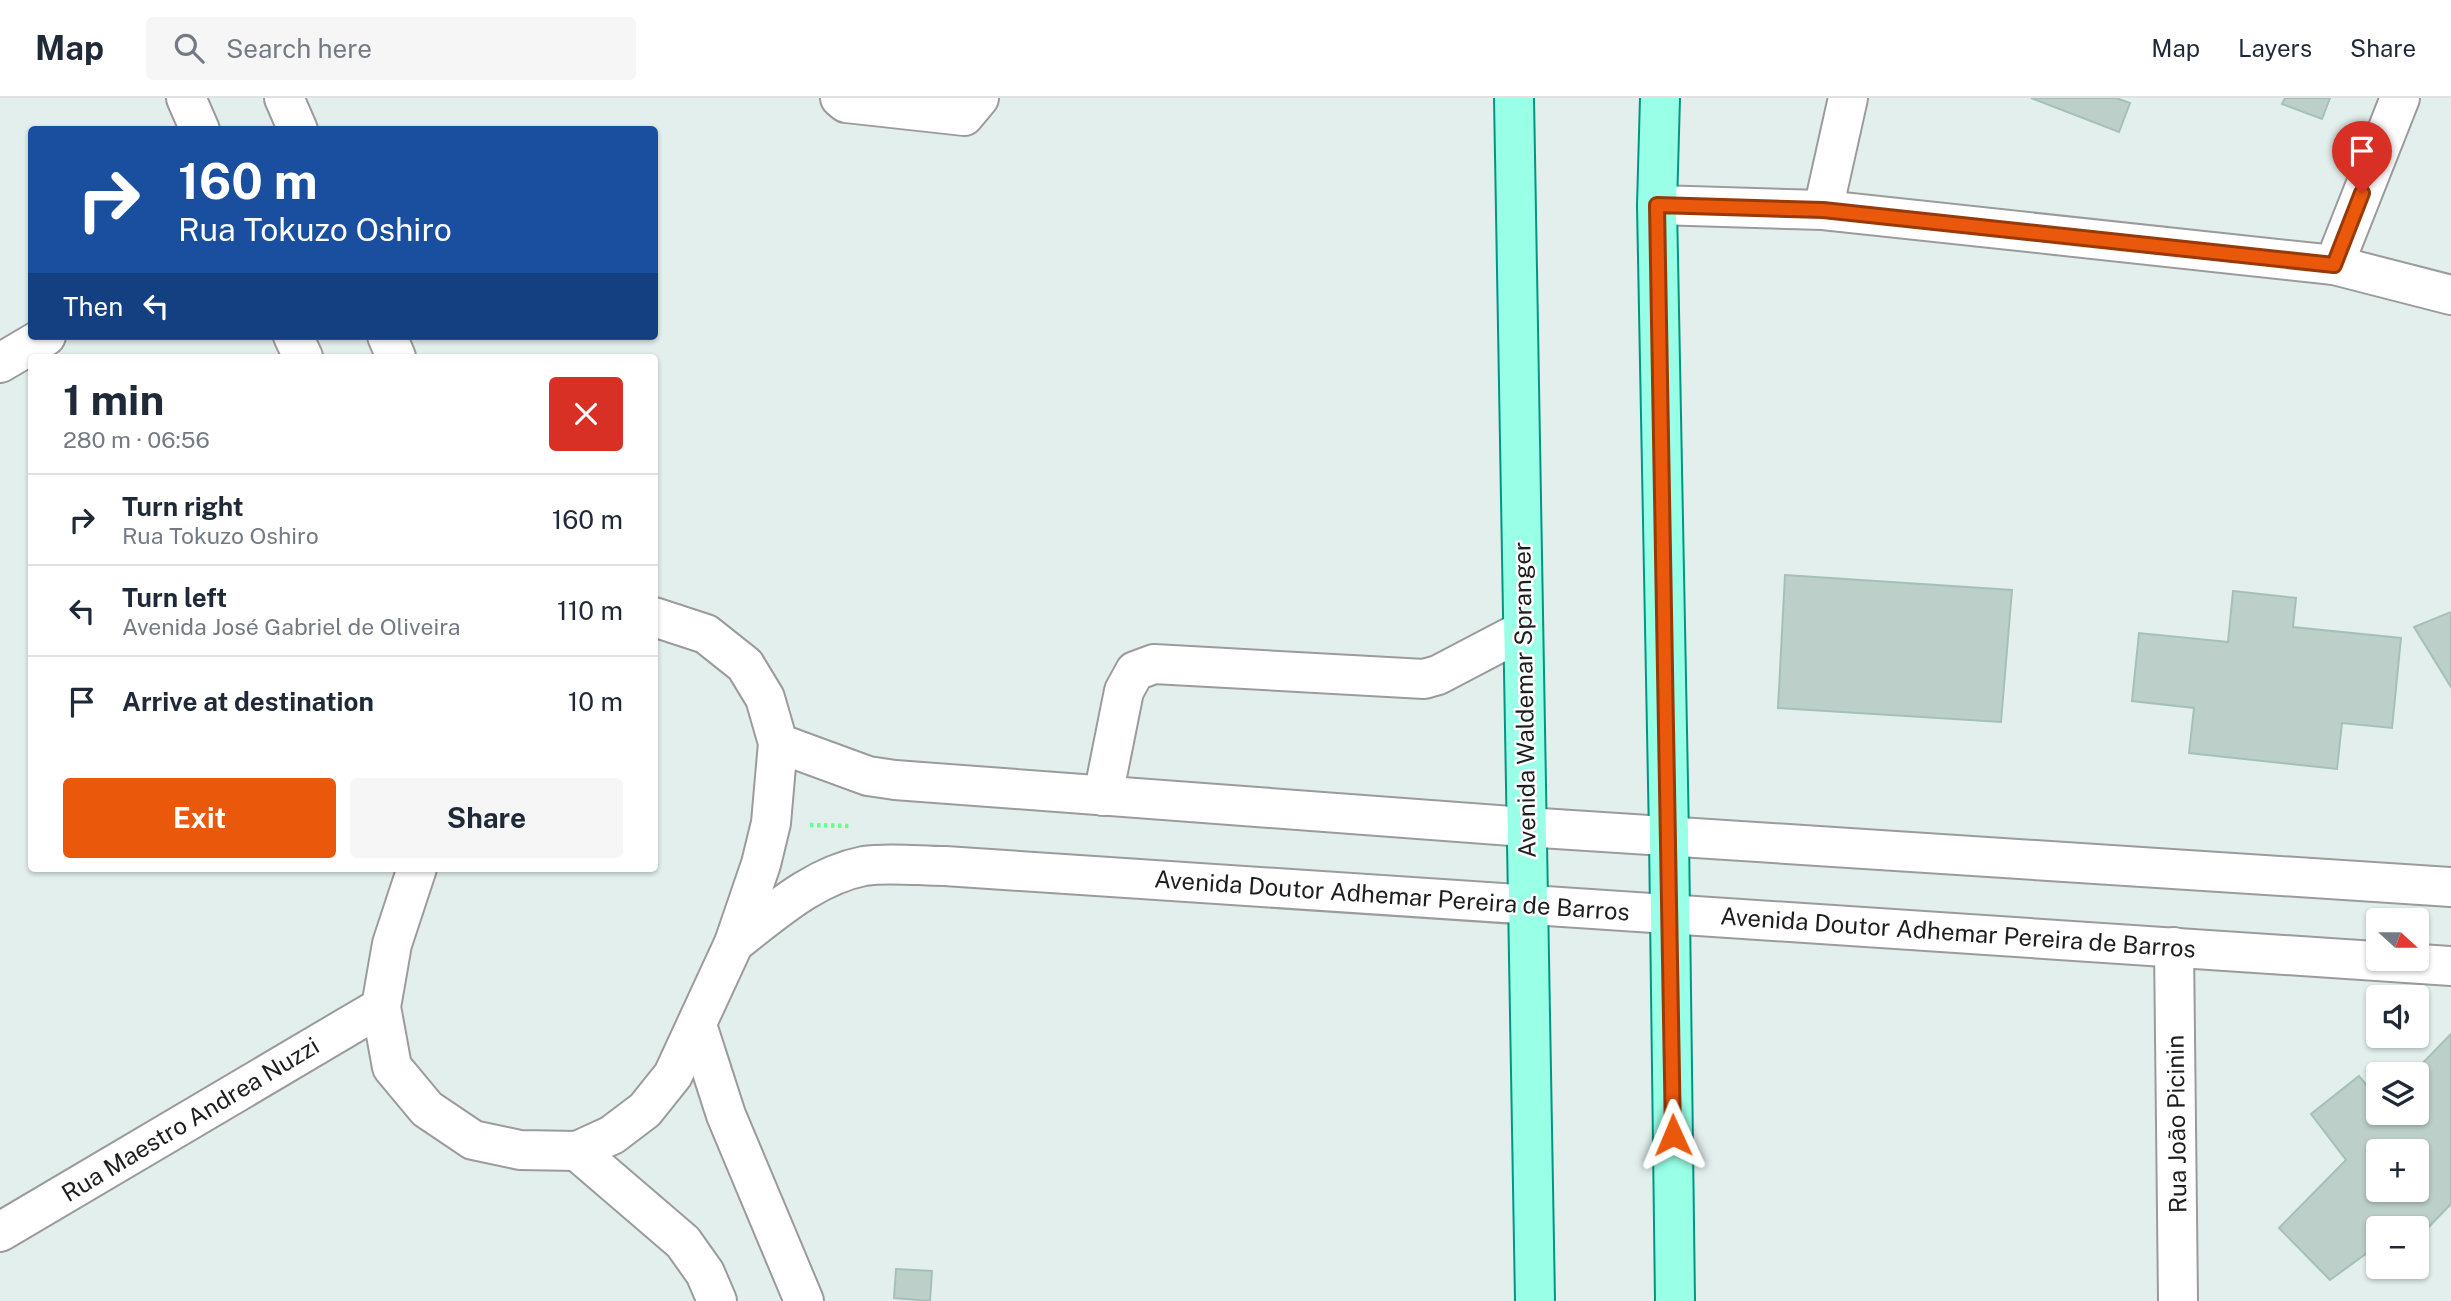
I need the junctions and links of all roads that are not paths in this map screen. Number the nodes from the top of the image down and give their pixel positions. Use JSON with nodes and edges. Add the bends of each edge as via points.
{"nodes":[{"id":1,"x":186,"y":98,"type":"edge"},
{"id":2,"x":284,"y":98,"type":"edge"},
{"id":3,"x":840,"y":98,"type":"edge"},
{"id":4,"x":1514,"y":98,"type":"edge"},
{"id":5,"x":1660,"y":98,"type":"edge"},
{"id":6,"x":1848,"y":98,"type":"edge"},
{"id":7,"x":2400,"y":98,"type":"edge"},
{"id":8,"x":971,"y":107,"type":"edge"},
{"id":9,"x":198,"y":126,"type":"edge"},
{"id":10,"x":296,"y":126,"type":"edge"},
{"id":11,"x":1657,"y":205,"type":"junction"},
{"id":12,"x":1823,"y":210,"type":"junction"},
{"id":13,"x":2334,"y":265,"type":"junction"},
{"id":14,"x":2451,"y":295,"type":"edge"},
{"id":15,"x":39,"y":340,"type":"edge"},
{"id":16,"x":0,"y":363,"type":"edge"},
{"id":17,"x":658,"y":617,"type":"edge"},
{"id":18,"x":1522,"y":631,"type":"junction"},
{"id":19,"x":778,"y":743,"type":"junction"},
{"id":20,"x":1103,"y":796,"type":"junction"},
{"id":21,"x":1525,"y":827,"type":"junction"},
{"id":22,"x":1669,"y":836,"type":"junction"},
{"id":23,"x":416,"y":872,"type":"edge"},
{"id":24,"x":2451,"y":887,"type":"edge"},
{"id":25,"x":1528,"y":905,"type":"junction"},
{"id":26,"x":1670,"y":912,"type":"junction"},
{"id":27,"x":734,"y":943,"type":"junction"},
{"id":28,"x":2174,"y":947,"type":"junction"},
{"id":29,"x":2451,"y":966,"type":"edge"},
{"id":30,"x":381,"y":1007,"type":"junction"},
{"id":31,"x":697,"y":1025,"type":"junction"},
{"id":32,"x":577,"y":1151,"type":"junction"},
{"id":33,"x":0,"y":1232,"type":"edge"},
{"id":34,"x":717,"y":1301,"type":"edge"},
{"id":35,"x":804,"y":1301,"type":"edge"},
{"id":36,"x":1535,"y":1301,"type":"edge"},
{"id":37,"x":1675,"y":1301,"type":"edge"},
{"id":38,"x":2178,"y":1301,"type":"edge"}],
"edges":[{"from":1,"to":9,"type":"street"},
{"from":2,"to":10,"type":"street"},
{"from":3,"to":8,"type":"street","via":[[846,103]]},
{"from":4,"to":18,"type":"main road","name":"Avenida Waldemar Spranger"},
{"from":5,"to":11,"type":"main road"},
{"from":6,"to":12,"type":"street"},
{"from":7,"to":13,"type":"street"},
{"from":11,"to":12,"type":"street"},
{"from":11,"to":22,"type":"main road"},
{"from":12,"to":13,"type":"street"},
{"from":13,"to":14,"type":"street"},
{"from":15,"to":16,"type":"street"},
{"from":17,"to":19,"type":"street","via":[[706,634],[745,665],[765,698]]},
{"from":18,"to":20,"type":"street","via":[[1424,679],[1154,664],[1135,671],[1125,691]]},
{"from":18,"to":21,"type":"main road","name":"Avenida Waldemar Spranger"},
{"from":19,"to":20,"type":"street","via":[[868,776]]},
{"from":19,"to":27,"type":"street","via":[[771,823]]},
{"from":20,"to":21,"type":"street"},
{"from":21,"to":22,"type":"street"},
{"from":21,"to":25,"type":"main road","name":"Avenida Waldemar Spranger"},
{"from":22,"to":24,"type":"street"},
{"from":22,"to":26,"type":"main road"},
{"from":23,"to":30,"type":"street","via":[[392,944]]},
{"from":25,"to":26,"type":"street","name":"Avenida Doutor Adhemar Pereira de Barros"},
{"from":25,"to":27,"type":"street","name":"Avenida Doutor Adhemar Pereira de Barros","via":[[945,866],[865,866],[824,878]]},
{"from":25,"to":36,"type":"main road","name":"Avenida Waldemar Spranger"},
{"from":26,"to":28,"type":"street","name":"Avenida Doutor Adhemar Pereira de Barros"},
{"from":26,"to":37,"type":"main road"},
{"from":27,"to":31,"type":"street"},
{"from":28,"to":29,"type":"street","name":"Avenida Doutor Adhemar Pereira de Barros"},
{"from":28,"to":38,"type":"street","name":"Rua João Picinin"},
{"from":30,"to":32,"type":"street","via":[[392,1067],[427,1109],[473,1140],[520,1150]]},
{"from":30,"to":33,"type":"street","name":"Rua Maestro Andrea Nuzzi"},
{"from":31,"to":32,"type":"street","via":[[673,1075],[645,1110],[612,1135]]},
{"from":31,"to":35,"type":"street","via":[[726,1115]]},
{"from":32,"to":34,"type":"street","via":[[684,1242]]}]}
